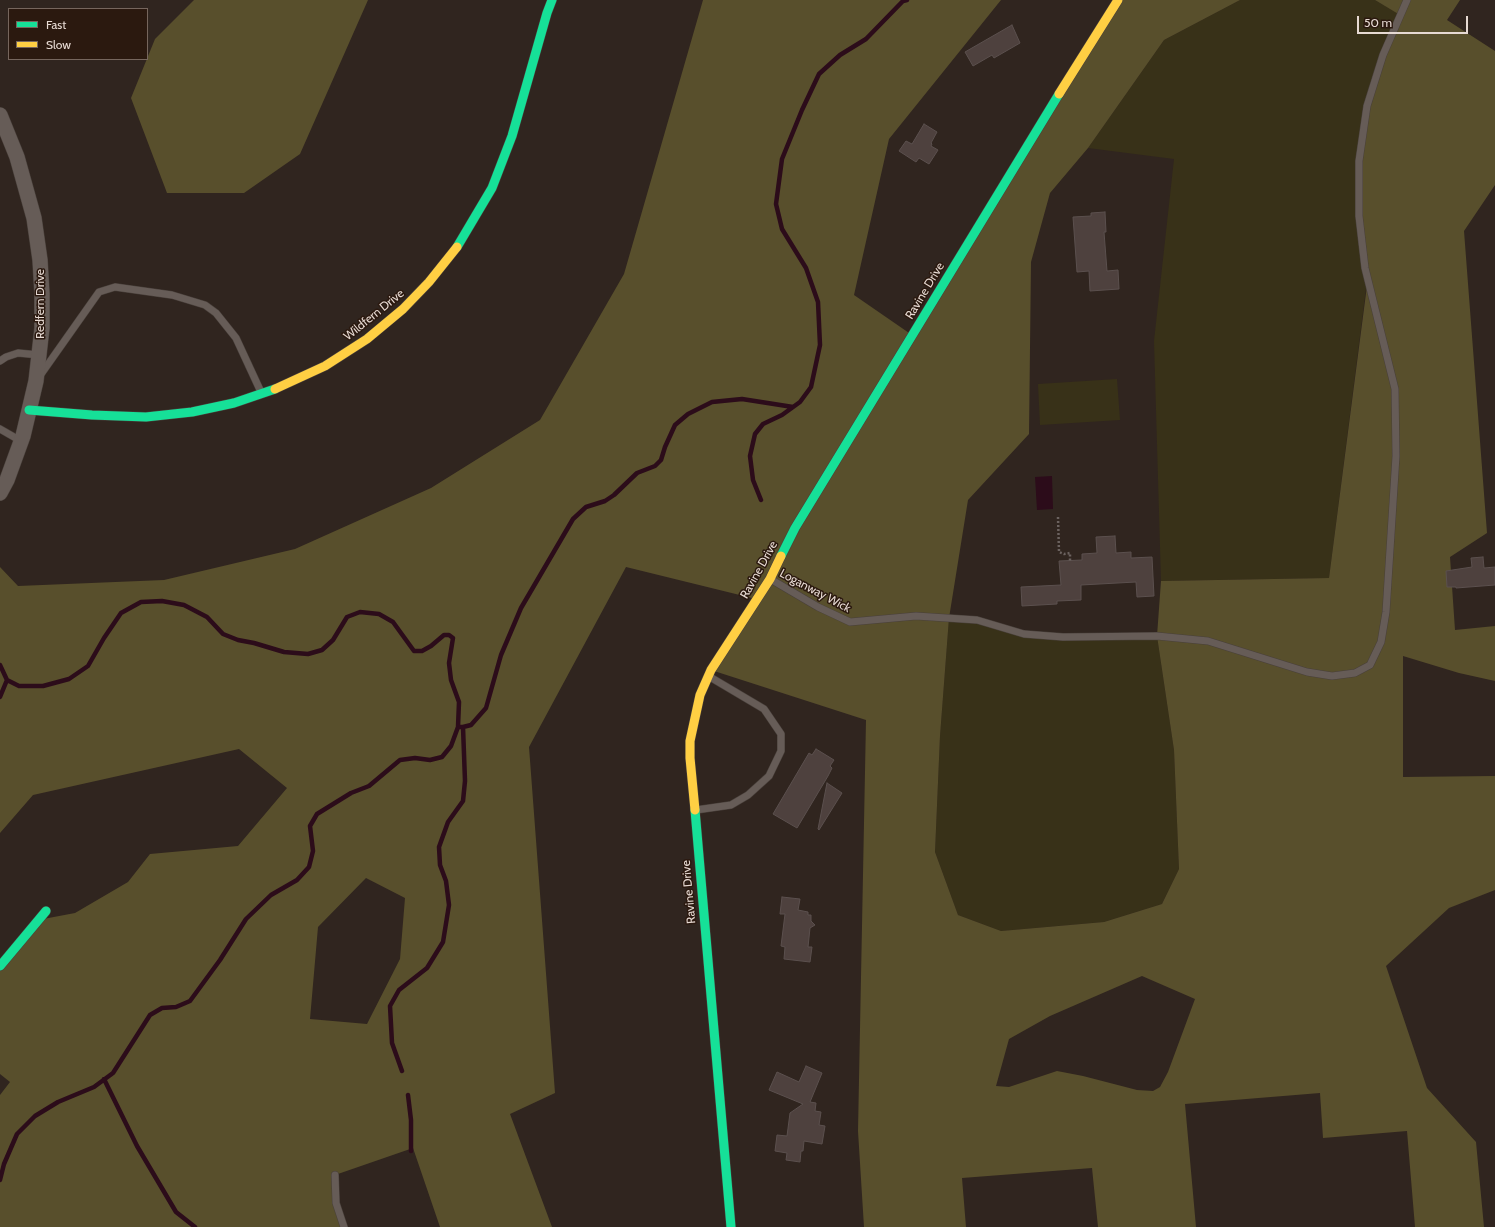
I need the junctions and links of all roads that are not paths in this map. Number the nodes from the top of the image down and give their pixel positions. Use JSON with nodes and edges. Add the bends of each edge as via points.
{"nodes":[{"id":1,"x":552,"y":0,"type":"edge"},
{"id":2,"x":1118,"y":0,"type":"edge"},
{"id":3,"x":1407,"y":0,"type":"edge"},
{"id":4,"x":0,"y":115,"type":"edge"},
{"id":5,"x":39,"y":356,"type":"junction"},
{"id":6,"x":0,"y":361,"type":"edge"},
{"id":7,"x":36,"y":381,"type":"junction"},
{"id":8,"x":262,"y":394,"type":"junction"},
{"id":9,"x":29,"y":410,"type":"junction"},
{"id":10,"x":0,"y":429,"type":"edge"},
{"id":11,"x":22,"y":441,"type":"junction"},
{"id":12,"x":0,"y":493,"type":"edge"},
{"id":13,"x":770,"y":579,"type":"junction"},
{"id":14,"x":708,"y":676,"type":"junction"},
{"id":15,"x":694,"y":810,"type":"junction"},
{"id":16,"x":46,"y":911,"type":"dead end"},
{"id":17,"x":0,"y":966,"type":"edge"},
{"id":18,"x":335,"y":1175,"type":"dead end"},
{"id":19,"x":344,"y":1227,"type":"edge"},
{"id":20,"x":731,"y":1227,"type":"edge"}],
"edges":[{"from":1,"to":8,"type":"street","name":"Wildfern Drive","via":[[502,165],[492,188],[453,253],[404,309],[367,339],[325,366]]},
{"from":2,"to":13,"type":"street","name":"Ravine Drive","via":[[799,521]]},
{"from":3,"to":13,"type":"lane","name":"Loganway Wick","via":[[1383,55],[1367,106],[1359,161],[1359,216],[1365,268],[1395,389],[1396,456],[1386,612],[1381,642],[1370,665],[1355,673],[1332,676],[1307,672],[1208,641],[1157,636],[1063,637],[1024,634],[977,620],[916,616],[850,622]]},
{"from":4,"to":5,"type":"street","name":"Redfern Drive","via":[[19,163],[34,218],[42,294]]},
{"from":5,"to":6,"type":"lane","via":[[18,353]]},
{"from":5,"to":7,"type":"street","name":"Redfern Drive"},
{"from":7,"to":8,"type":"lane","via":[[100,292],[115,287],[172,295],[205,305],[236,338]]},
{"from":7,"to":9,"type":"street","name":"Redfern Drive"},
{"from":8,"to":9,"type":"street","name":"Wildfern Drive","via":[[192,412],[146,417]]},
{"from":9,"to":11,"type":"street","name":"Redfern Drive"},
{"from":10,"to":11,"type":"lane"},
{"from":11,"to":12,"type":"street","name":"Redfern Drive"},
{"from":13,"to":14,"type":"street","name":"Ravine Drive"},
{"from":14,"to":15,"type":"street","name":"Ravine Drive","via":[[700,696],[690,740]]},
{"from":14,"to":15,"type":"lane","via":[[764,708],[781,734],[781,751],[769,776],[748,795],[731,805]]},
{"from":15,"to":20,"type":"street","name":"Ravine Drive"},
{"from":16,"to":17,"type":"street"},
{"from":18,"to":19,"type":"lane","via":[[336,1203]]}]}
